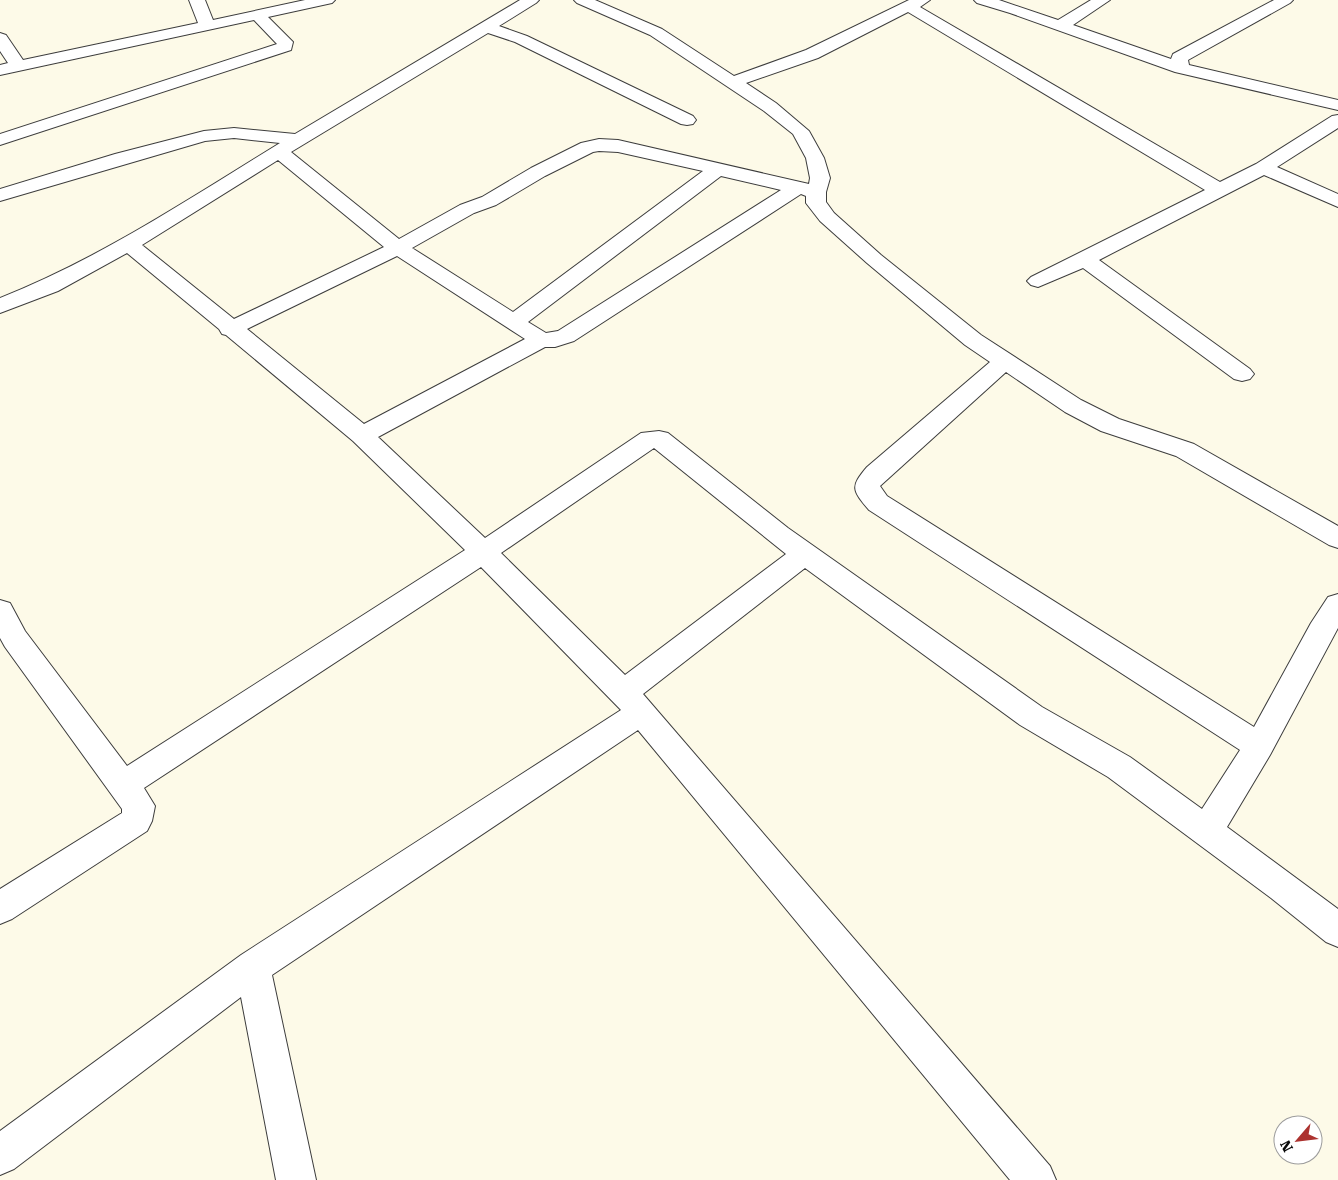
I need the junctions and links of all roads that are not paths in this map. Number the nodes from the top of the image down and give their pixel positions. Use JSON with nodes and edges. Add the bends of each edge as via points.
{"nodes":[{"id":1,"x":197,"y":0,"type":"edge"},
{"id":2,"x":531,"y":0,"type":"edge"},
{"id":3,"x":582,"y":0,"type":"edge"},
{"id":4,"x":982,"y":0,"type":"edge"},
{"id":5,"x":1102,"y":0,"type":"edge"},
{"id":6,"x":1285,"y":0,"type":"edge"},
{"id":7,"x":318,"y":1,"type":"edge"},
{"id":8,"x":915,"y":3,"type":"edge"},
{"id":9,"x":257,"y":15,"type":"junction"},
{"id":10,"x":206,"y":26,"type":"junction"},
{"id":11,"x":1059,"y":26,"type":"junction"},
{"id":12,"x":488,"y":27,"type":"junction"},
{"id":13,"x":0,"y":38,"type":"edge"},
{"id":14,"x":18,"y":66,"type":"junction"},
{"id":15,"x":1181,"y":68,"type":"junction"},
{"id":16,"x":0,"y":70,"type":"edge"},
{"id":17,"x":731,"y":83,"type":"junction"},
{"id":18,"x":1333,"y":86,"type":"dead end"},
{"id":19,"x":1331,"y":104,"type":"edge"},
{"id":20,"x":687,"y":120,"type":"dead end"},
{"id":21,"x":1338,"y":120,"type":"edge"},
{"id":22,"x":0,"y":140,"type":"edge"},
{"id":23,"x":298,"y":140,"type":"junction"},
{"id":24,"x":279,"y":152,"type":"junction"},
{"id":25,"x":1263,"y":168,"type":"junction"},
{"id":26,"x":718,"y":169,"type":"junction"},
{"id":27,"x":807,"y":190,"type":"junction"},
{"id":28,"x":1219,"y":190,"type":"junction"},
{"id":29,"x":0,"y":194,"type":"edge"},
{"id":30,"x":1338,"y":201,"type":"edge"},
{"id":31,"x":129,"y":244,"type":"junction"},
{"id":32,"x":398,"y":248,"type":"junction"},
{"id":33,"x":1085,"y":259,"type":"junction"},
{"id":34,"x":1038,"y":281,"type":"dead end"},
{"id":35,"x":0,"y":306,"type":"edge"},
{"id":36,"x":514,"y":322,"type":"junction"},
{"id":37,"x":230,"y":329,"type":"junction"},
{"id":38,"x":541,"y":340,"type":"junction"},
{"id":39,"x":1004,"y":361,"type":"junction"},
{"id":40,"x":1242,"y":374,"type":"dead end"},
{"id":41,"x":362,"y":435,"type":"junction"},
{"id":42,"x":1338,"y":538,"type":"edge"},
{"id":43,"x":483,"y":552,"type":"junction"},
{"id":44,"x":805,"y":554,"type":"junction"},
{"id":45,"x":1338,"y":605,"type":"edge"},
{"id":46,"x":0,"y":611,"type":"edge"},
{"id":47,"x":632,"y":703,"type":"junction"},
{"id":48,"x":1259,"y":746,"type":"junction"},
{"id":49,"x":123,"y":785,"type":"junction"},
{"id":50,"x":1206,"y":832,"type":"junction"},
{"id":51,"x":0,"y":908,"type":"edge"},
{"id":52,"x":1338,"y":930,"type":"edge"},
{"id":53,"x":253,"y":966,"type":"junction"},
{"id":54,"x":0,"y":1155,"type":"edge"},
{"id":55,"x":296,"y":1180,"type":"edge"},
{"id":56,"x":1036,"y":1180,"type":"edge"}],
"edges":[{"from":1,"to":10,"type":"street"},
{"from":2,"to":12,"type":"street"},
{"from":3,"to":17,"type":"street","via":[[656,32]]},
{"from":4,"to":11,"type":"street"},
{"from":5,"to":11,"type":"street"},
{"from":6,"to":15,"type":"street","via":[[1179,58]]},
{"from":7,"to":9,"type":"street"},
{"from":8,"to":17,"type":"street","via":[[812,54]]},
{"from":8,"to":28,"type":"street"},
{"from":9,"to":10,"type":"street"},
{"from":9,"to":22,"type":"street","via":[[285,46]]},
{"from":10,"to":14,"type":"street"},
{"from":11,"to":15,"type":"street"},
{"from":12,"to":20,"type":"street","via":[[521,39]]},
{"from":12,"to":23,"type":"street"},
{"from":13,"to":14,"type":"street"},
{"from":14,"to":16,"type":"street"},
{"from":15,"to":19,"type":"street"},
{"from":17,"to":27,"type":"street","via":[[770,107],[800,131],[815,158],[820,178]]},
{"from":18,"to":19,"type":"street"},
{"from":21,"to":25,"type":"street"},
{"from":23,"to":24,"type":"street"},
{"from":23,"to":29,"type":"street","via":[[234,133],[204,136]]},
{"from":24,"to":31,"type":"street"},
{"from":24,"to":32,"type":"street"},
{"from":25,"to":28,"type":"street"},
{"from":25,"to":30,"type":"street"},
{"from":26,"to":27,"type":"street"},
{"from":26,"to":32,"type":"street","via":[[618,146],[588,147]]},
{"from":26,"to":36,"type":"street"},
{"from":27,"to":38,"type":"street","via":[[566,336]]},
{"from":27,"to":39,"type":"street","via":[[834,223],[874,259],[973,340]]},
{"from":28,"to":33,"type":"street"},
{"from":31,"to":35,"type":"street","via":[[50,286]]},
{"from":31,"to":37,"type":"street"},
{"from":32,"to":36,"type":"street"},
{"from":32,"to":37,"type":"street"},
{"from":33,"to":34,"type":"street"},
{"from":33,"to":40,"type":"street"},
{"from":36,"to":38,"type":"street"},
{"from":37,"to":41,"type":"street"},
{"from":38,"to":41,"type":"street"},
{"from":39,"to":42,"type":"street","via":[[1073,406],[1110,425],[1185,450]]},
{"from":39,"to":48,"type":"street","via":[[876,473],[867,484],[867,490],[878,503]]},
{"from":41,"to":43,"type":"street"},
{"from":43,"to":44,"type":"street","via":[[650,439],[659,438]]},
{"from":43,"to":47,"type":"street"},
{"from":43,"to":49,"type":"street"},
{"from":44,"to":47,"type":"street"},
{"from":44,"to":50,"type":"street","via":[[1031,716],[1118,767]]},
{"from":45,"to":48,"type":"street"},
{"from":46,"to":49,"type":"street","via":[[15,639]]},
{"from":47,"to":53,"type":"street"},
{"from":47,"to":56,"type":"street"},
{"from":48,"to":50,"type":"street"},
{"from":49,"to":51,"type":"street","via":[[139,806],[136,821]]},
{"from":50,"to":52,"type":"street"},
{"from":53,"to":54,"type":"street"},
{"from":53,"to":55,"type":"street"}]}
